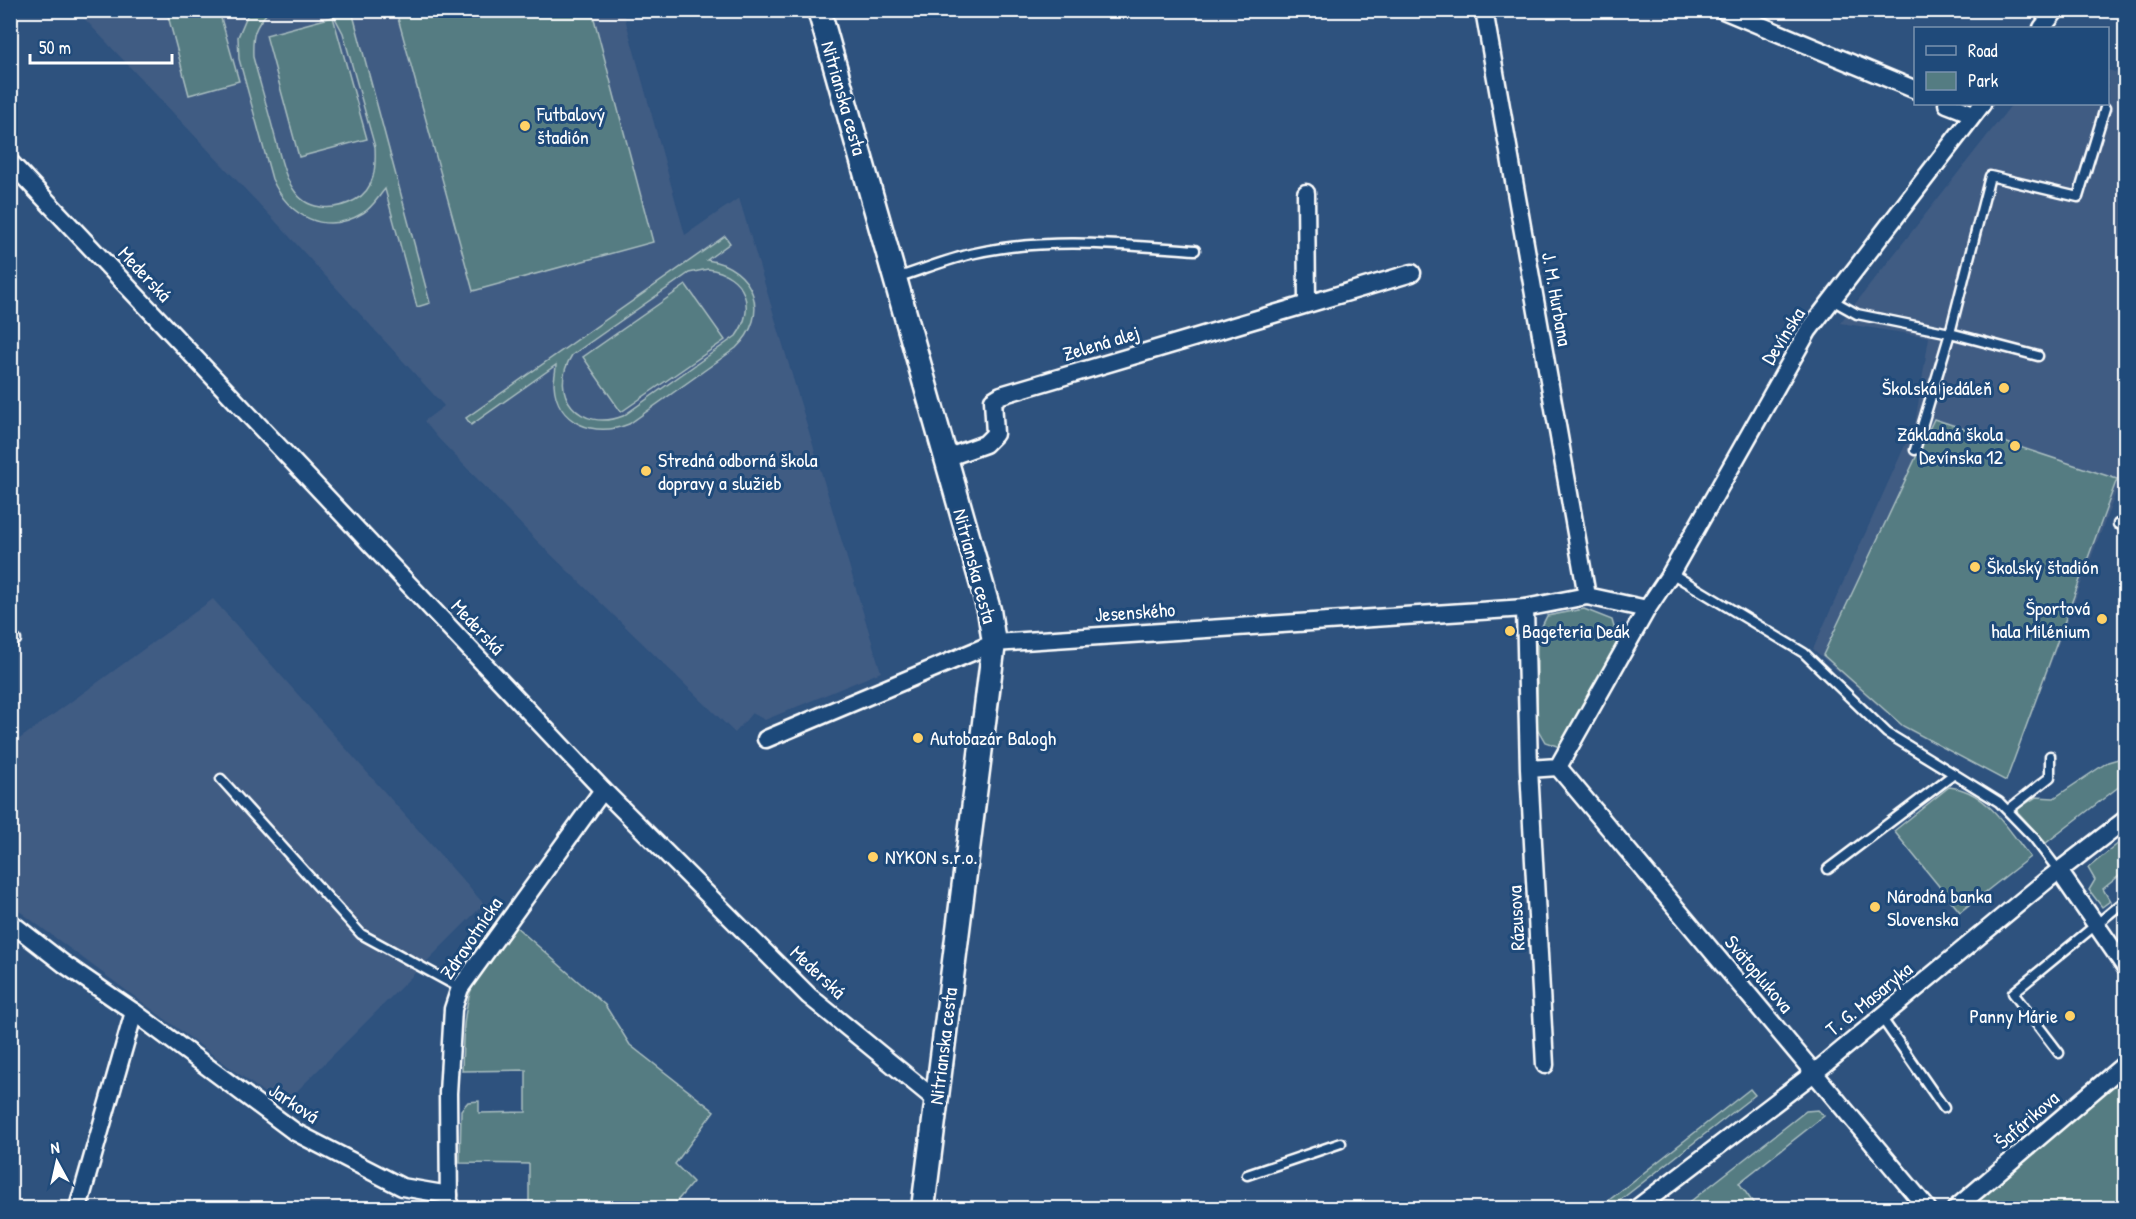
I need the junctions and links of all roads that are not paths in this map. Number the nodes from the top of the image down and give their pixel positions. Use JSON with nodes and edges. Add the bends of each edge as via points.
{"nodes":[{"id":1,"x":819,"y":10,"type":"edge"},
{"id":2,"x":1484,"y":10,"type":"edge"},
{"id":3,"x":1723,"y":10,"type":"edge"},
{"id":4,"x":2056,"y":10,"type":"edge"},
{"id":5,"x":2043,"y":27,"type":"edge"},
{"id":6,"x":1914,"y":89,"type":"edge"},
{"id":7,"x":1953,"y":105,"type":"edge"},
{"id":8,"x":2105,"y":108,"type":"dead end"},
{"id":9,"x":1978,"y":109,"type":"edge"},
{"id":10,"x":14,"y":171,"type":"edge"},
{"id":11,"x":1306,"y":193,"type":"dead end"},
{"id":12,"x":1195,"y":250,"type":"dead end"},
{"id":13,"x":1412,"y":273,"type":"dead end"},
{"id":14,"x":895,"y":278,"type":"junction"},
{"id":15,"x":1832,"y":300,"type":"junction"},
{"id":16,"x":1308,"y":303,"type":"junction"},
{"id":17,"x":1950,"y":333,"type":"junction"},
{"id":18,"x":2038,"y":356,"type":"dead end"},
{"id":19,"x":1915,"y":450,"type":"dead end"},
{"id":20,"x":946,"y":458,"type":"junction"},
{"id":21,"x":1671,"y":573,"type":"junction"},
{"id":22,"x":1587,"y":596,"type":"junction"},
{"id":23,"x":1525,"y":608,"type":"junction"},
{"id":24,"x":1647,"y":609,"type":"junction"},
{"id":25,"x":994,"y":643,"type":"junction"},
{"id":26,"x":766,"y":739,"type":"dead end"},
{"id":27,"x":2050,"y":756,"type":"dead end"},
{"id":28,"x":1558,"y":767,"type":"junction"},
{"id":29,"x":1529,"y":769,"type":"junction"},
{"id":30,"x":1954,"y":774,"type":"junction"},
{"id":31,"x":221,"y":780,"type":"dead end"},
{"id":32,"x":603,"y":790,"type":"junction"},
{"id":33,"x":2008,"y":810,"type":"junction"},
{"id":34,"x":2126,"y":819,"type":"edge"},
{"id":35,"x":1828,"y":869,"type":"dead end"},
{"id":36,"x":2059,"y":871,"type":"junction"},
{"id":37,"x":2126,"y":900,"type":"edge"},
{"id":38,"x":10,"y":922,"type":"edge"},
{"id":39,"x":2097,"y":926,"type":"junction"},
{"id":40,"x":2126,"y":968,"type":"edge"},
{"id":41,"x":460,"y":987,"type":"junction"},
{"id":42,"x":134,"y":1012,"type":"junction"},
{"id":43,"x":1881,"y":1017,"type":"junction"},
{"id":44,"x":2059,"y":1053,"type":"dead end"},
{"id":45,"x":2126,"y":1063,"type":"edge"},
{"id":46,"x":1545,"y":1065,"type":"dead end"},
{"id":47,"x":1814,"y":1072,"type":"junction"},
{"id":48,"x":936,"y":1100,"type":"junction"},
{"id":49,"x":1944,"y":1108,"type":"dead end"},
{"id":50,"x":1341,"y":1143,"type":"dead end"},
{"id":51,"x":1247,"y":1175,"type":"dead end"},
{"id":52,"x":449,"y":1202,"type":"edge"},
{"id":53,"x":78,"y":1209,"type":"edge"},
{"id":54,"x":922,"y":1209,"type":"edge"},
{"id":55,"x":1637,"y":1209,"type":"edge"},
{"id":56,"x":1927,"y":1209,"type":"edge"},
{"id":57,"x":1956,"y":1209,"type":"edge"}],
"edges":[{"from":1,"to":14,"type":"main road","name":"Nitrianska cesta"},
{"from":2,"to":22,"type":"street","name":"J. M. Hurbana"},
{"from":3,"to":6,"type":"street"},
{"from":4,"to":5,"type":"street"},
{"from":7,"to":9,"type":"street"},
{"from":8,"to":17,"type":"lane","via":[[2078,197],[1990,177]]},
{"from":9,"to":15,"type":"street","name":"Devínska"},
{"from":10,"to":32,"type":"street","name":"Mederská"},
{"from":11,"to":16,"type":"street"},
{"from":12,"to":14,"type":"lane","via":[[1095,243],[1034,244],[974,253]]},
{"from":13,"to":16,"type":"street","name":"Zelená alej"},
{"from":14,"to":20,"type":"main road","name":"Nitrianska cesta"},
{"from":15,"to":17,"type":"lane","via":[[1857,314]]},
{"from":15,"to":21,"type":"street","name":"Devínska","via":[[1808,331]]},
{"from":16,"to":20,"type":"street","name":"Zelená alej","via":[[1001,395],[993,400],[995,434],[985,444]]},
{"from":17,"to":18,"type":"lane"},
{"from":17,"to":19,"type":"lane"},
{"from":20,"to":25,"type":"main road","name":"Nitrianska cesta","via":[[989,610]]},
{"from":21,"to":24,"type":"street","name":"Devínska"},
{"from":21,"to":30,"type":"lane","via":[[1804,653],[1887,733]]},
{"from":22,"to":23,"type":"street","name":"Jesenského"},
{"from":22,"to":24,"type":"street"},
{"from":23,"to":25,"type":"street","name":"Jesenského"},
{"from":23,"to":29,"type":"street","name":"Rázusova"},
{"from":24,"to":28,"type":"street","name":"Devínska"},
{"from":25,"to":26,"type":"street","name":"Jesenského"},
{"from":25,"to":48,"type":"main road","name":"Nitrianska cesta"},
{"from":27,"to":33,"type":"lane","via":[[2049,777]]},
{"from":28,"to":29,"type":"street"},
{"from":28,"to":47,"type":"street","name":"Svätoplukova"},
{"from":29,"to":46,"type":"street","name":"Rázusova"},
{"from":30,"to":33,"type":"lane"},
{"from":30,"to":35,"type":"lane"},
{"from":31,"to":41,"type":"lane","via":[[361,933]]},
{"from":32,"to":41,"type":"street","name":"Zdravotnícka"},
{"from":32,"to":48,"type":"street","name":"Mederská","via":[[809,996]]},
{"from":33,"to":36,"type":"lane"},
{"from":34,"to":36,"type":"street","name":"T. G. Masaryka"},
{"from":36,"to":39,"type":"street"},
{"from":36,"to":43,"type":"street","name":"T. G. Masaryka"},
{"from":37,"to":39,"type":"lane"},
{"from":38,"to":42,"type":"street","name":"Jarková"},
{"from":39,"to":40,"type":"street"},
{"from":39,"to":44,"type":"lane","via":[[2013,993]]},
{"from":41,"to":52,"type":"street","name":"Zdravotnícka","via":[[453,1009]]},
{"from":42,"to":52,"type":"street","name":"Jarková","via":[[296,1132],[402,1187]]},
{"from":42,"to":53,"type":"street"},
{"from":43,"to":47,"type":"street","name":"T. G. Masaryka"},
{"from":43,"to":49,"type":"lane"},
{"from":45,"to":57,"type":"street","name":"Šafárikova"},
{"from":47,"to":55,"type":"street","name":"T. G. Masaryka"},
{"from":47,"to":56,"type":"street","name":"Svätoplukova"},
{"from":48,"to":54,"type":"main road","name":"Nitrianska cesta"},
{"from":50,"to":51,"type":"lane"}]}
